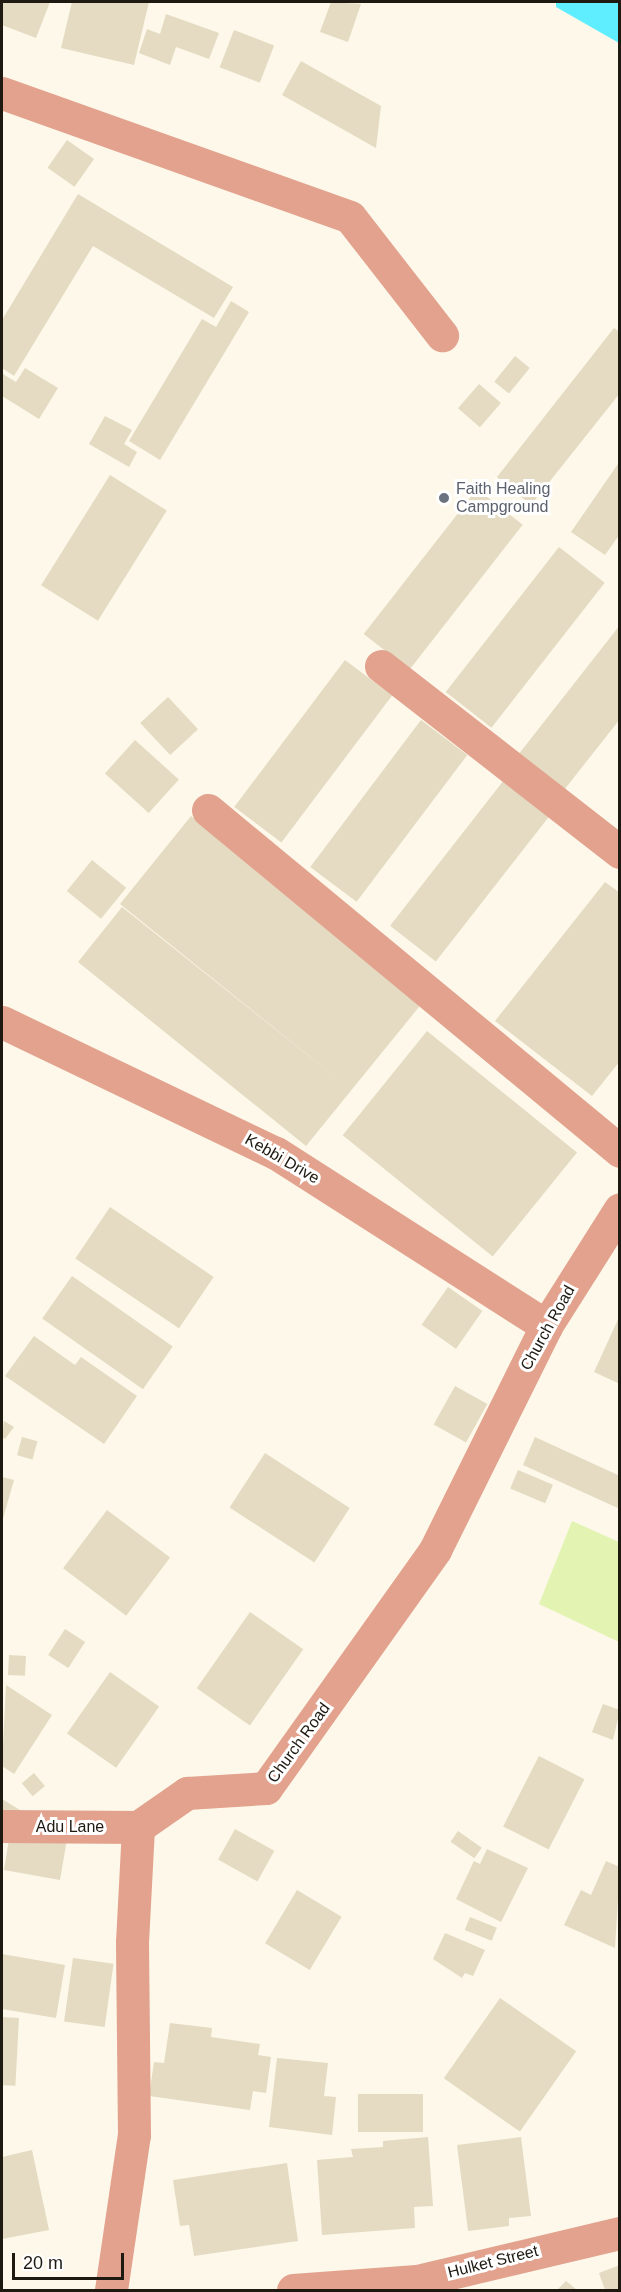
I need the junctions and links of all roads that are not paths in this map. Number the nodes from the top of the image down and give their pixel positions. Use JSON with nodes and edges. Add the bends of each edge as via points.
{"nodes":[{"id":1,"x":2,"y":93,"type":"edge"},
{"id":2,"x":442,"y":335,"type":"dead end"},
{"id":3,"x":381,"y":666,"type":"dead end"},
{"id":4,"x":208,"y":810,"type":"dead end"},
{"id":5,"x":620,"y":852,"type":"edge"},
{"id":6,"x":2,"y":1022,"type":"edge"},
{"id":7,"x":620,"y":1151,"type":"edge"},
{"id":8,"x":620,"y":1209,"type":"edge"},
{"id":9,"x":546,"y":1326,"type":"junction"},
{"id":10,"x":2,"y":1827,"type":"edge"},
{"id":11,"x":138,"y":1827,"type":"junction"},
{"id":12,"x":620,"y":2233,"type":"edge"},
{"id":13,"x":417,"y":2286,"type":"edge"},
{"id":14,"x":111,"y":2290,"type":"edge"},
{"id":15,"x":293,"y":2290,"type":"edge"}],
"edges":[{"from":1,"to":2,"type":"street","via":[[350,217]]},
{"from":3,"to":5,"type":"street"},
{"from":4,"to":7,"type":"street"},
{"from":6,"to":9,"type":"street","name":"Kebbi Drive","via":[[276,1153]]},
{"from":8,"to":9,"type":"street","name":"Church Road"},
{"from":9,"to":11,"type":"street","name":"Church Road","via":[[435,1550],[266,1788],[187,1793]]},
{"from":10,"to":11,"type":"street","name":"Adu Lane"},
{"from":11,"to":14,"type":"street","via":[[132,1942],[134,2135]]},
{"from":12,"to":13,"type":"street","name":"Hulket Street"},
{"from":13,"to":15,"type":"street","name":"Hulket Street"}]}
